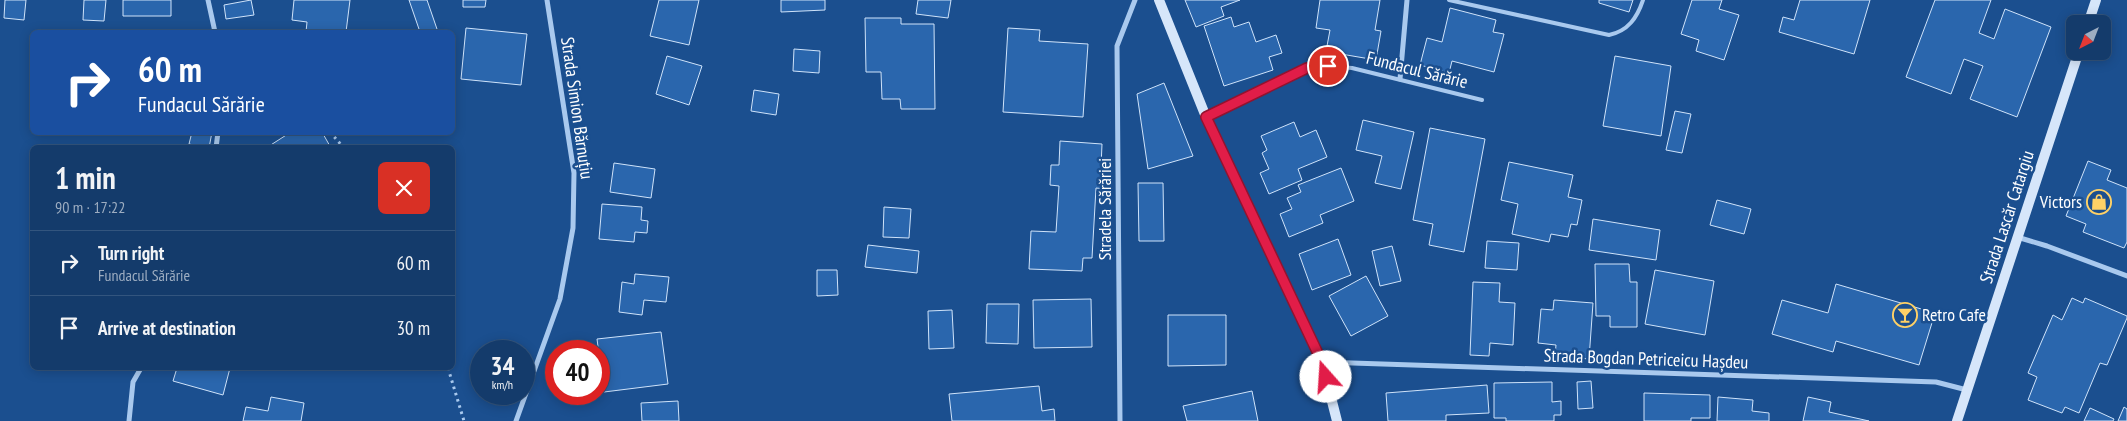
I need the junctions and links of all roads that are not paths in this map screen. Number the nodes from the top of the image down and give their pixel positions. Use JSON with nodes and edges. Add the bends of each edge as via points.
{"nodes":[{"id":1,"x":208,"y":0,"type":"edge"},
{"id":2,"x":547,"y":0,"type":"edge"},
{"id":3,"x":1135,"y":0,"type":"edge"},
{"id":4,"x":1159,"y":0,"type":"edge"},
{"id":5,"x":1407,"y":0,"type":"edge"},
{"id":6,"x":1449,"y":0,"type":"edge"},
{"id":7,"x":1643,"y":0,"type":"edge"},
{"id":8,"x":2096,"y":0,"type":"edge"},
{"id":9,"x":2091,"y":15,"type":"edge"},
{"id":10,"x":215,"y":30,"type":"edge"},
{"id":11,"x":2076,"y":60,"type":"edge"},
{"id":12,"x":1400,"y":79,"type":"junction"},
{"id":13,"x":1482,"y":100,"type":"dead end"},
{"id":14,"x":1206,"y":117,"type":"junction"},
{"id":15,"x":2016,"y":237,"type":"junction"},
{"id":16,"x":2127,"y":276,"type":"edge"},
{"id":17,"x":1322,"y":362,"type":"junction"},
{"id":18,"x":140,"y":370,"type":"edge"},
{"id":19,"x":1967,"y":390,"type":"junction"},
{"id":20,"x":129,"y":421,"type":"edge"},
{"id":21,"x":516,"y":421,"type":"edge"},
{"id":22,"x":1120,"y":421,"type":"edge"},
{"id":23,"x":1337,"y":421,"type":"edge"},
{"id":24,"x":1957,"y":421,"type":"edge"}],
"edges":[{"from":1,"to":10,"type":"street"},
{"from":2,"to":21,"type":"street","name":"Strada Simion Bărnuțiu","via":[[574,173],[573,228],[560,299]]},
{"from":3,"to":22,"type":"street","name":"Stradela Sărăriei","via":[[1117,46]]},
{"from":4,"to":14,"type":"street"},
{"from":5,"to":12,"type":"street"},
{"from":6,"to":7,"type":"lane","via":[[1609,35],[1629,26]]},
{"from":8,"to":9,"type":"street"},
{"from":11,"to":15,"type":"street","name":"Strada Lascăr Catargiu"},
{"from":12,"to":13,"type":"lane","name":"Fundacul Sărărie"},
{"from":12,"to":14,"type":"lane","name":"Fundacul Sărărie","via":[[1352,68],[1307,68]]},
{"from":14,"to":17,"type":"street"},
{"from":15,"to":16,"type":"street"},
{"from":15,"to":19,"type":"street","name":"Strada Lascăr Catargiu"},
{"from":17,"to":19,"type":"street","name":"Strada Bogdan Petriceicu Hașdeu","via":[[1936,382]]},
{"from":17,"to":23,"type":"street"},
{"from":18,"to":20,"type":"street","via":[[133,382]]},
{"from":19,"to":24,"type":"street","name":"Strada Lascăr Catargiu"}]}
